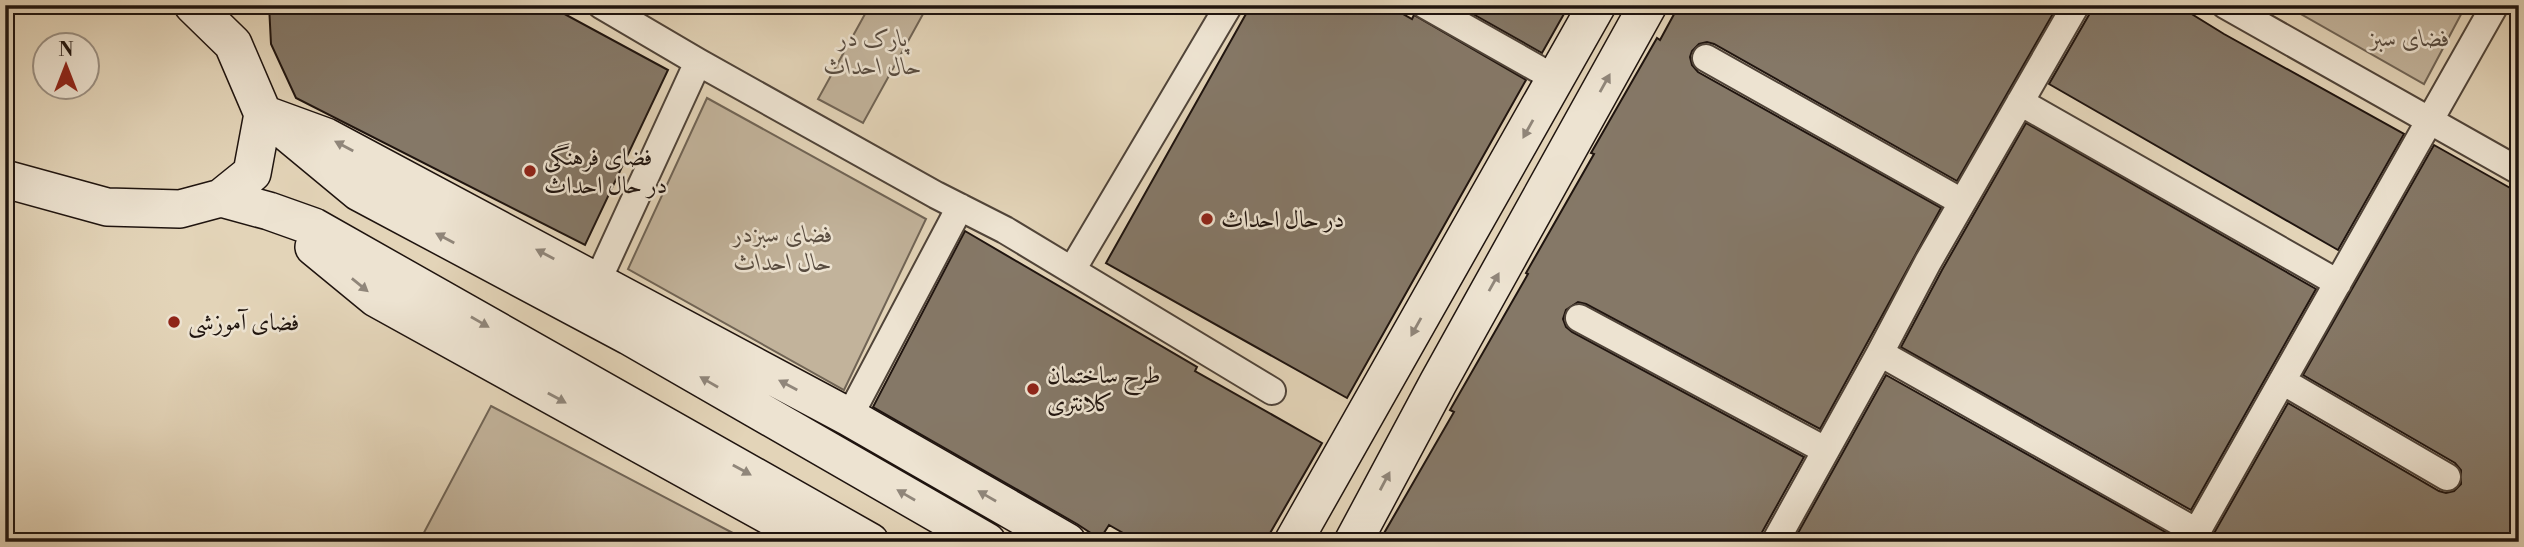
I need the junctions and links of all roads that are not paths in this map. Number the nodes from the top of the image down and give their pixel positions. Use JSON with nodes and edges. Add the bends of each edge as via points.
{"nodes":[{"id":1,"x":193,"y":5,"type":"edge"},
{"id":2,"x":236,"y":5,"type":"edge"},
{"id":3,"x":601,"y":5,"type":"edge"},
{"id":4,"x":1229,"y":5,"type":"edge"},
{"id":5,"x":1425,"y":5,"type":"edge"},
{"id":6,"x":1597,"y":5,"type":"edge"},
{"id":7,"x":1648,"y":5,"type":"edge"},
{"id":8,"x":2076,"y":5,"type":"edge"},
{"id":9,"x":2225,"y":5,"type":"edge"},
{"id":10,"x":2495,"y":5,"type":"edge"},
{"id":11,"x":233,"y":44,"type":"junction"},
{"id":12,"x":1706,"y":58,"type":"dead end"},
{"id":13,"x":698,"y":62,"type":"junction"},
{"id":14,"x":1556,"y":79,"type":"junction"},
{"id":15,"x":2020,"y":102,"type":"junction"},
{"id":16,"x":263,"y":114,"type":"junction"},
{"id":17,"x":2430,"y":121,"type":"junction"},
{"id":18,"x":2519,"y":172,"type":"edge"},
{"id":19,"x":5,"y":179,"type":"edge"},
{"id":20,"x":222,"y":198,"type":"junction"},
{"id":21,"x":1962,"y":202,"type":"junction"},
{"id":22,"x":960,"y":207,"type":"junction"},
{"id":23,"x":270,"y":211,"type":"junction"},
{"id":24,"x":1072,"y":270,"type":"junction"},
{"id":25,"x":597,"y":282,"type":"junction"},
{"id":26,"x":2338,"y":283,"type":"junction"},
{"id":27,"x":1579,"y":318,"type":"dead end"},
{"id":28,"x":1880,"y":353,"type":"junction"},
{"id":29,"x":2282,"y":381,"type":"junction"},
{"id":30,"x":1272,"y":391,"type":"dead end"},
{"id":31,"x":849,"y":417,"type":"junction"},
{"id":32,"x":1825,"y":450,"type":"junction"},
{"id":33,"x":2447,"y":477,"type":"dead end"},
{"id":34,"x":1037,"y":533,"type":"edge"},
{"id":35,"x":2194,"y":537,"type":"edge"},
{"id":36,"x":817,"y":542,"type":"edge"},
{"id":37,"x":870,"y":542,"type":"edge"},
{"id":38,"x":987,"y":542,"type":"edge"},
{"id":39,"x":1067,"y":542,"type":"edge"},
{"id":40,"x":1293,"y":542,"type":"edge"},
{"id":41,"x":1353,"y":542,"type":"edge"},
{"id":42,"x":1775,"y":542,"type":"edge"}],
"edges":[{"from":1,"to":11,"type":"street"},
{"from":2,"to":11,"type":"street"},
{"from":3,"to":13,"type":"street"},
{"from":4,"to":24,"type":"street"},
{"from":5,"to":14,"type":"street"},
{"from":6,"to":14,"type":"street"},
{"from":41,"to":7,"type":"street","one_way":true},
{"from":8,"to":15,"type":"street"},
{"from":9,"to":17,"type":"street"},
{"from":10,"to":17,"type":"street"},
{"from":11,"to":16,"type":"street"},
{"from":12,"to":21,"type":"street"},
{"from":13,"to":22,"type":"street"},
{"from":13,"to":25,"type":"street"},
{"from":14,"to":40,"type":"street","one_way":true},
{"from":15,"to":21,"type":"street"},
{"from":15,"to":26,"type":"street"},
{"from":16,"to":20,"type":"street","via":[[252,173]]},
{"from":25,"to":16,"type":"street","one_way":true,"via":[[326,136]]},
{"from":38,"to":16,"type":"street","one_way":true,"via":[[629,336],[359,192]]},
{"from":17,"to":18,"type":"street"},
{"from":17,"to":26,"type":"street"},
{"from":19,"to":20,"type":"street","via":[[107,207],[180,209]]},
{"from":20,"to":23,"type":"street"},
{"from":21,"to":28,"type":"street"},
{"from":22,"to":24,"type":"street"},
{"from":22,"to":31,"type":"street"},
{"from":23,"to":36,"type":"street","one_way":true,"via":[[376,298]]},
{"from":23,"to":37,"type":"street","one_way":true,"via":[[314,227]]},
{"from":24,"to":30,"type":"street"},
{"from":31,"to":25,"type":"street","one_way":true},
{"from":26,"to":29,"type":"street"},
{"from":27,"to":32,"type":"street"},
{"from":28,"to":32,"type":"street"},
{"from":28,"to":35,"type":"street"},
{"from":29,"to":33,"type":"street"},
{"from":29,"to":35,"type":"street"},
{"from":34,"to":31,"type":"street","one_way":true},
{"from":32,"to":42,"type":"street"},
{"from":34,"to":39,"type":"street"}]}
